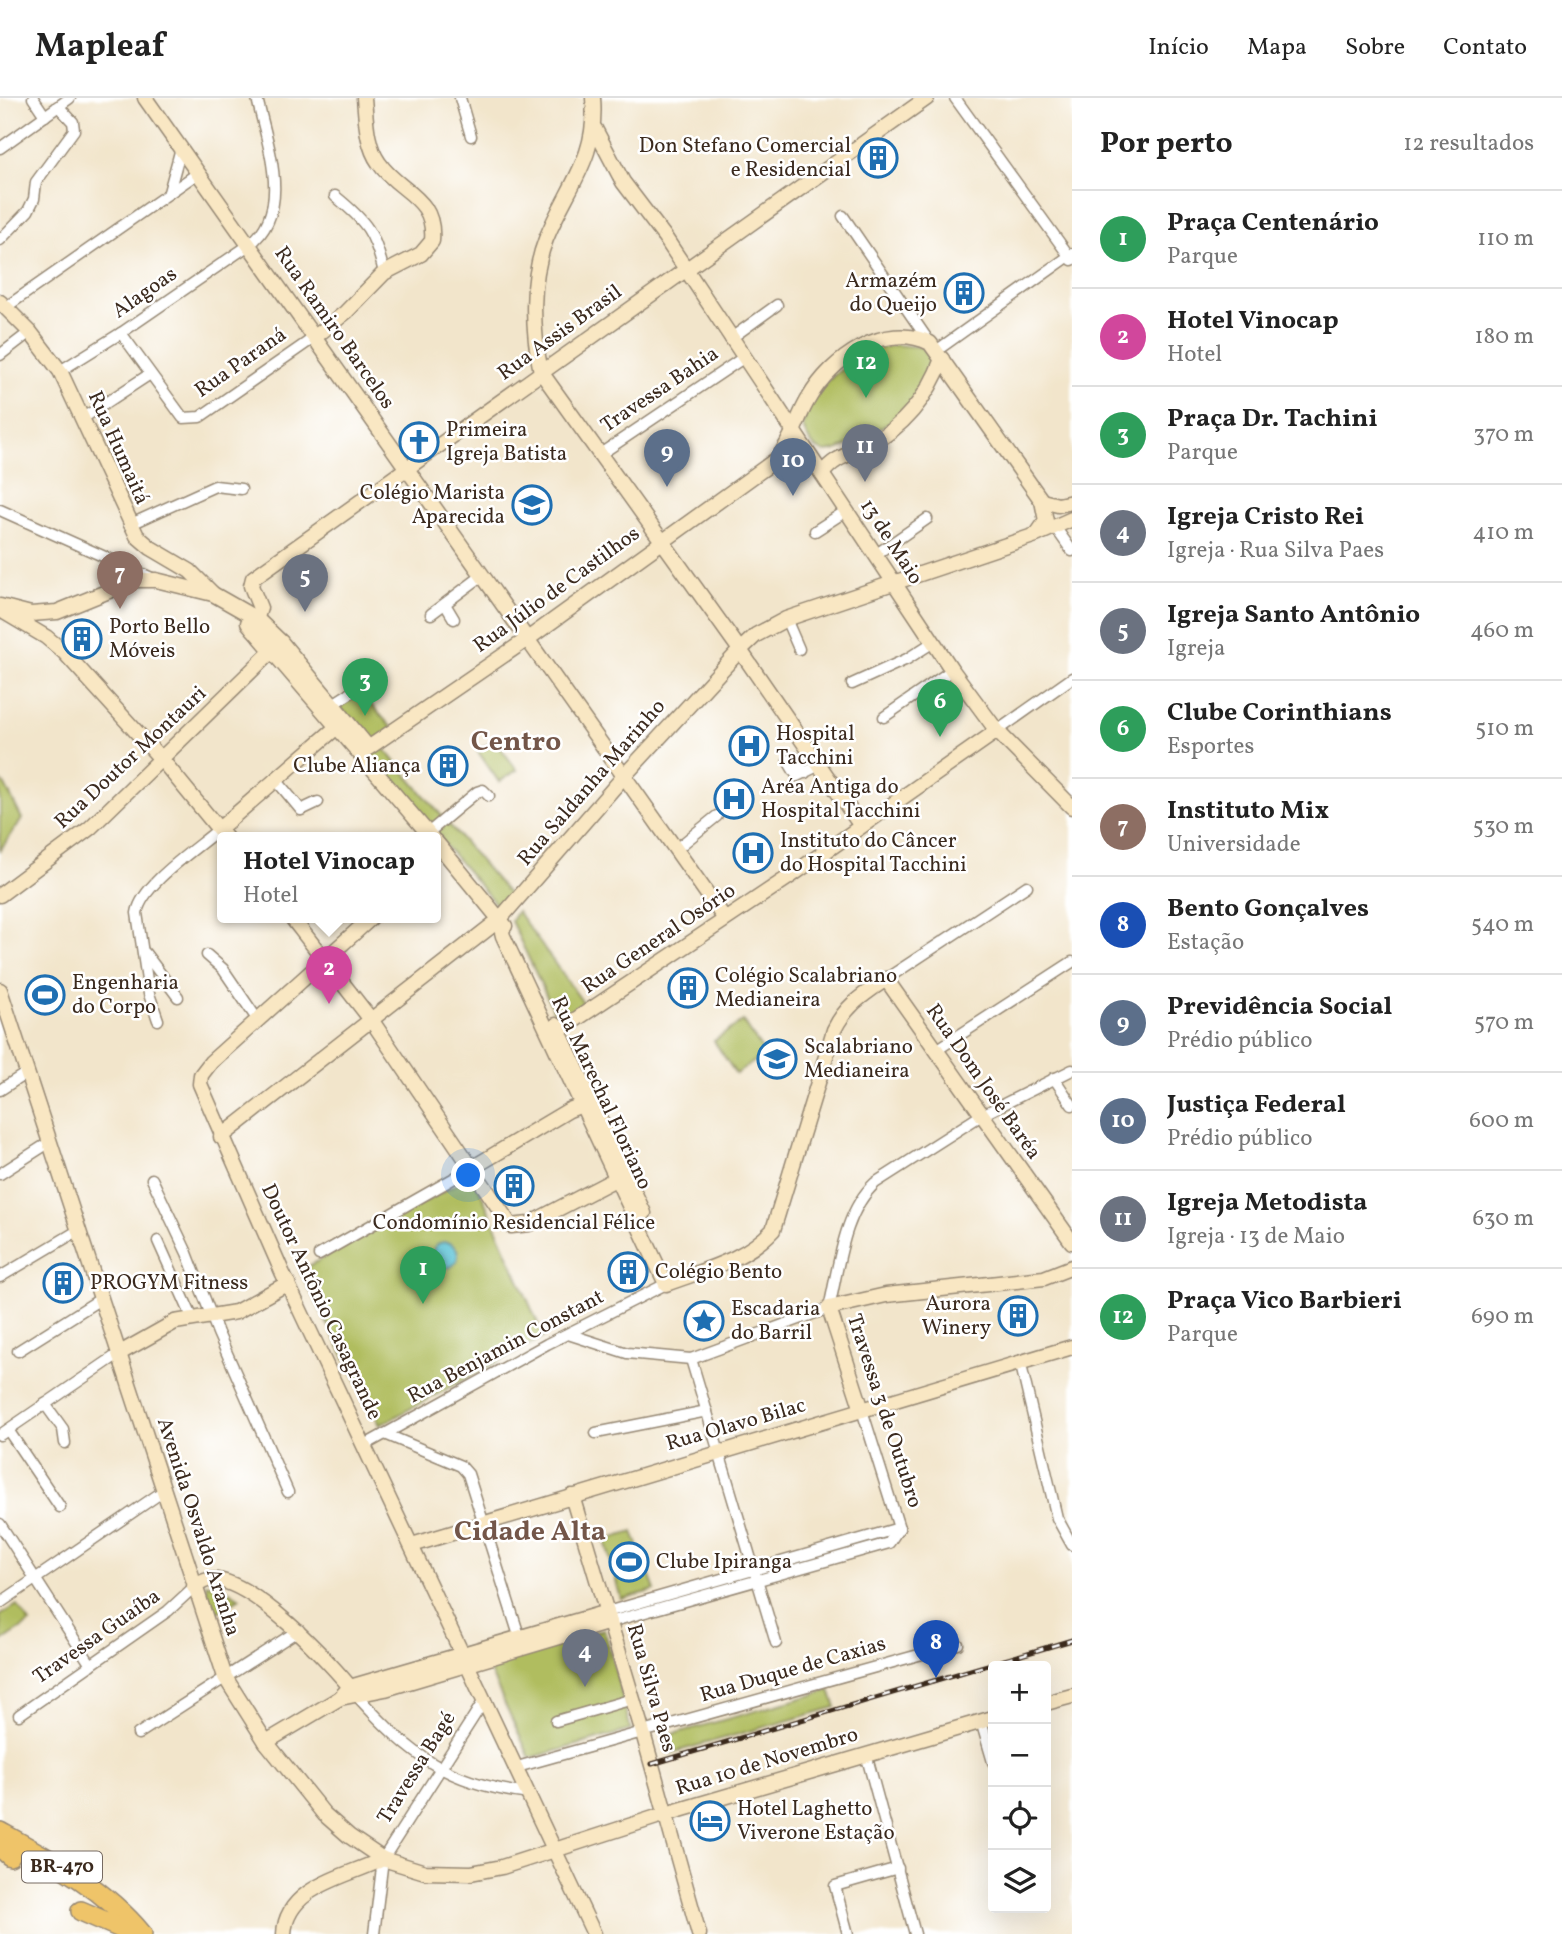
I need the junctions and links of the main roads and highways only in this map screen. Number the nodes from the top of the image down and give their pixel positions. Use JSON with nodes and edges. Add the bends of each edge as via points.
{"nodes":[{"id":1,"x":145,"y":98,"type":"edge"},
{"id":2,"x":364,"y":98,"type":"edge"},
{"id":3,"x":593,"y":98,"type":"edge"},
{"id":4,"x":927,"y":98,"type":"edge"},
{"id":5,"x":593,"y":127,"type":"junction"},
{"id":6,"x":591,"y":153,"type":"junction"},
{"id":7,"x":623,"y":182,"type":"junction"},
{"id":8,"x":684,"y":270,"type":"junction"},
{"id":9,"x":3,"y":305,"type":"edge"},
{"id":10,"x":315,"y":337,"type":"junction"},
{"id":11,"x":936,"y":351,"type":"junction"},
{"id":12,"x":541,"y":372,"type":"junction"},
{"id":13,"x":794,"y":432,"type":"junction"},
{"id":14,"x":808,"y":454,"type":"junction"},
{"id":15,"x":777,"y":459,"type":"junction"},
{"id":16,"x":408,"y":470,"type":"junction"},
{"id":17,"x":822,"y":474,"type":"junction"},
{"id":18,"x":1042,"y":501,"type":"junction"},
{"id":19,"x":1072,"y":502,"type":"edge"},
{"id":20,"x":1072,"y":519,"type":"edge"},
{"id":21,"x":1036,"y":534,"type":"junction"},
{"id":22,"x":661,"y":541,"type":"junction"},
{"id":23,"x":893,"y":582,"type":"junction"},
{"id":24,"x":213,"y":594,"type":"junction"},
{"id":25,"x":0,"y":608,"type":"edge"},
{"id":26,"x":57,"y":612,"type":"junction"},
{"id":27,"x":255,"y":624,"type":"junction"},
{"id":28,"x":46,"y":637,"type":"junction"},
{"id":29,"x":529,"y":638,"type":"junction"},
{"id":30,"x":277,"y":646,"type":"junction"},
{"id":31,"x":740,"y":650,"type":"junction"},
{"id":32,"x":338,"y":726,"type":"junction"},
{"id":33,"x":997,"y":731,"type":"junction"},
{"id":34,"x":365,"y":750,"type":"junction"},
{"id":35,"x":162,"y":760,"type":"junction"},
{"id":36,"x":625,"y":775,"type":"junction"},
{"id":37,"x":1072,"y":807,"type":"edge"},
{"id":38,"x":861,"y":826,"type":"junction"},
{"id":39,"x":221,"y":832,"type":"edge"},
{"id":40,"x":223,"y":832,"type":"edge"},
{"id":41,"x":426,"y":832,"type":"edge"},
{"id":42,"x":441,"y":851,"type":"edge"},
{"id":43,"x":0,"y":895,"type":"edge"},
{"id":44,"x":724,"y":919,"type":"junction"},
{"id":45,"x":296,"y":923,"type":"edge"},
{"id":46,"x":366,"y":923,"type":"edge"},
{"id":47,"x":504,"y":924,"type":"junction"},
{"id":48,"x":326,"y":959,"type":"junction"},
{"id":49,"x":1,"y":995,"type":"edge"},
{"id":50,"x":372,"y":1021,"type":"junction"},
{"id":51,"x":555,"y":1034,"type":"junction"},
{"id":52,"x":582,"y":1105,"type":"junction"},
{"id":53,"x":601,"y":1118,"type":"junction"},
{"id":54,"x":221,"y":1137,"type":"junction"},
{"id":55,"x":472,"y":1168,"type":"junction"},
{"id":56,"x":622,"y":1175,"type":"junction"},
{"id":57,"x":1072,"y":1242,"type":"edge"},
{"id":58,"x":1072,"y":1267,"type":"edge"},
{"id":59,"x":288,"y":1283,"type":"junction"},
{"id":60,"x":670,"y":1283,"type":"joint"},
{"id":61,"x":1072,"y":1347,"type":"edge"},
{"id":62,"x":120,"y":1353,"type":"junction"},
{"id":63,"x":862,"y":1410,"type":"junction"},
{"id":64,"x":572,"y":1496,"type":"junction"},
{"id":65,"x":412,"y":1545,"type":"junction"},
{"id":66,"x":194,"y":1587,"type":"junction"},
{"id":67,"x":608,"y":1617,"type":"junction"},
{"id":68,"x":466,"y":1658,"type":"junction"},
{"id":69,"x":349,"y":1694,"type":"junction"},
{"id":70,"x":1072,"y":1696,"type":"edge"},
{"id":71,"x":1051,"y":1702,"type":"edge"},
{"id":72,"x":987,"y":1719,"type":"edge"},
{"id":73,"x":265,"y":1742,"type":"junction"},
{"id":74,"x":666,"y":1814,"type":"junction"},
{"id":75,"x":28,"y":1833,"type":"dead end"},
{"id":76,"x":4,"y":1841,"type":"edge"},
{"id":77,"x":554,"y":1849,"type":"junction"},
{"id":78,"x":383,"y":1859,"type":"junction"},
{"id":79,"x":107,"y":1883,"type":"dead end"},
{"id":80,"x":80,"y":1911,"type":"dead end"},
{"id":81,"x":132,"y":1930,"type":"edge"},
{"id":82,"x":284,"y":1934,"type":"edge"},
{"id":83,"x":594,"y":1934,"type":"edge"},
{"id":84,"x":699,"y":1934,"type":"edge"}],
"edges":[{"from":1,"to":10,"type":"main road","name":"Rua Ramiro Barcelos"},
{"from":2,"to":10,"type":"main road","name":"Rua Paraná","via":[[377,161],[426,208],[433,230],[428,248],[384,273]]},
{"from":3,"to":5,"type":"main road"},
{"from":4,"to":8,"type":"main road","name":"Rua Assis Brasil"},
{"from":5,"to":6,"type":"main road"},
{"from":5,"to":7,"type":"main road","name":"13 de Maio"},
{"from":6,"to":7,"type":"main road","via":[[600,153]]},
{"from":6,"to":8,"type":"main road","name":"13 de Maio"},
{"from":6,"to":12,"type":"main road","via":[[546,239],[540,261],[533,338]]},
{"from":7,"to":8,"type":"main road","name":"13 de Maio"},
{"from":8,"to":12,"type":"main road","name":"Rua Assis Brasil"},
{"from":8,"to":13,"type":"main road","name":"13 de Maio"},
{"from":9,"to":24,"type":"main road","name":"Rua Humaitá","via":[[60,371],[129,525],[142,542],[190,571]]},
{"from":10,"to":16,"type":"main road","name":"Rua Ramiro Barcelos"},
{"from":11,"to":13,"type":"main road","name":"Rua Júlio de Castilhos","via":[[920,338],[894,336],[859,349],[832,368],[815,388]]},
{"from":11,"to":17,"type":"main road","via":[[928,391],[908,417],[871,444],[833,461]]},
{"from":11,"to":18,"type":"main road"},
{"from":12,"to":16,"type":"main road","name":"Rua Assis Brasil"},
{"from":12,"to":22,"type":"main road"},
{"from":13,"to":14,"type":"main road","name":"13 de Maio"},
{"from":13,"to":15,"type":"main road","name":"Rua Júlio de Castilhos"},
{"from":14,"to":15,"type":"main road","name":"Rua Júlio de Castilhos","via":[[796,451]]},
{"from":14,"to":17,"type":"main road","name":"13 de Maio"},
{"from":15,"to":22,"type":"main road","name":"Rua Júlio de Castilhos"},
{"from":16,"to":27,"type":"main road","name":"Rua Assis Brasil","via":[[297,543],[253,578],[251,586],[260,604]]},
{"from":16,"to":29,"type":"main road","name":"Rua Ramiro Barcelos"},
{"from":17,"to":23,"type":"main road","name":"13 de Maio"},
{"from":18,"to":19,"type":"main road"},
{"from":18,"to":21,"type":"main road","via":[[1046,521]]},
{"from":20,"to":21,"type":"main road","name":"Rua Saldanha Marinho"},
{"from":21,"to":23,"type":"main road","name":"Rua Saldanha Marinho"},
{"from":22,"to":29,"type":"main road","name":"Rua Júlio de Castilhos"},
{"from":22,"to":31,"type":"main road"},
{"from":23,"to":31,"type":"main road","name":"Rua Saldanha Marinho","via":[[786,620],[756,635]]},
{"from":23,"to":33,"type":"main road","name":"13 de Maio"},
{"from":24,"to":26,"type":"main road","via":[[156,580],[136,580]]},
{"from":24,"to":27,"type":"main road"},
{"from":25,"to":26,"type":"main road","via":[[31,614]]},
{"from":25,"to":28,"type":"main road"},
{"from":26,"to":28,"type":"main road","via":[[47,622]]},
{"from":27,"to":30,"type":"main road"},
{"from":28,"to":35,"type":"main road"},
{"from":29,"to":34,"type":"main road","name":"Rua Júlio de Castilhos"},
{"from":29,"to":36,"type":"main road","name":"Rua Ramiro Barcelos"},
{"from":30,"to":32,"type":"main road"},
{"from":30,"to":34,"type":"main road","via":[[333,704]]},
{"from":30,"to":35,"type":"main road","name":"Rua Doutor Montauri"},
{"from":31,"to":36,"type":"main road","name":"Rua Saldanha Marinho"},
{"from":31,"to":38,"type":"main road"},
{"from":32,"to":34,"type":"main road"},
{"from":32,"to":40,"type":"main road"},
{"from":33,"to":37,"type":"main road","name":"13 de Maio"},
{"from":33,"to":38,"type":"main road","name":"Rua General Osório"},
{"from":34,"to":41,"type":"main road","name":"Rua Marechal Floriano"},
{"from":35,"to":39,"type":"main road"},
{"from":35,"to":43,"type":"main road","name":"Rua Doutor Montauri","via":[[77,840]]},
{"from":36,"to":44,"type":"main road","name":"Rua Ramiro Barcelos"},
{"from":36,"to":47,"type":"main road","name":"Rua Saldanha Marinho"},
{"from":38,"to":44,"type":"main road","name":"Rua General Osório"},
{"from":42,"to":47,"type":"main road","name":"Rua Marechal Floriano"},
{"from":44,"to":51,"type":"main road","name":"Rua General Osório"},
{"from":45,"to":48,"type":"main road"},
{"from":46,"to":48,"type":"main road"},
{"from":47,"to":50,"type":"main road","name":"Rua Saldanha Marinho"},
{"from":47,"to":51,"type":"main road","name":"Rua Marechal Floriano","via":[[503,936]]},
{"from":48,"to":50,"type":"main road"},
{"from":48,"to":54,"type":"main road","name":"Doutor Antônio Casagrande","via":[[201,1074],[202,1094]]},
{"from":49,"to":62,"type":"main road","name":"Avenida Osvaldo Aranha"},
{"from":50,"to":54,"type":"main road","name":"Rua Saldanha Marinho"},
{"from":50,"to":55,"type":"main road"},
{"from":51,"to":52,"type":"main road","name":"Rua Marechal Floriano"},
{"from":51,"to":53,"type":"main road","name":"Rua Marechal Floriano"},
{"from":52,"to":53,"type":"main road"},
{"from":52,"to":55,"type":"main road"},
{"from":52,"to":56,"type":"main road","name":"Rua Marechal Floriano"},
{"from":53,"to":56,"type":"main road","name":"Rua Marechal Floriano"},
{"from":54,"to":59,"type":"main road","name":"Doutor Antônio Casagrande"},
{"from":55,"to":56,"type":"main road","via":[[507,1223],[516,1227]]},
{"from":56,"to":60,"type":"main road","name":"Rua Marechal Floriano"},
{"from":57,"to":60,"type":"main road","name":"Rua Dom José Baréa","via":[[886,979],[854,1001],[834,1030],[774,1230],[738,1259]]},
{"from":58,"to":63,"type":"main road","name":"Travessa 3 de Outubro","via":[[1045,1278],[886,1295],[829,1308]]},
{"from":59,"to":62,"type":"main road","via":[[236,1312],[176,1322]]},
{"from":59,"to":65,"type":"main road","name":"Doutor Antônio Casagrande"},
{"from":61,"to":63,"type":"main road","name":"Rua Olavo Bilac"},
{"from":62,"to":66,"type":"main road","name":"Avenida Osvaldo Aranha"},
{"from":63,"to":64,"type":"main road","name":"Rua Olavo Bilac"},
{"from":64,"to":65,"type":"main road","name":"Rua Olavo Bilac"},
{"from":64,"to":67,"type":"main road","name":"Rua Silva Paes"},
{"from":65,"to":68,"type":"main road","name":"Doutor Antônio Casagrande"},
{"from":66,"to":69,"type":"main road","via":[[211,1579],[230,1585],[299,1630]]},
{"from":66,"to":73,"type":"main road","name":"Avenida Osvaldo Aranha","via":[[225,1677]]},
{"from":67,"to":68,"type":"main road"},
{"from":67,"to":74,"type":"main road","name":"Rua Silva Paes"},
{"from":68,"to":69,"type":"main road"},
{"from":68,"to":77,"type":"main road","name":"Doutor Antônio Casagrande"},
{"from":69,"to":73,"type":"main road"},
{"from":70,"to":71,"type":"main road"},
{"from":72,"to":74,"type":"main road","name":"Rua 10 de Novembro"},
{"from":73,"to":78,"type":"main road","name":"Avenida Osvaldo Aranha","via":[[324,1814]]},
{"from":74,"to":77,"type":"main road","name":"Rua 10 de Novembro"},
{"from":74,"to":84,"type":"main road","name":"Rua Silva Paes"},
{"from":75,"to":76,"type":"highway"},
{"from":76,"to":81,"type":"highway","number":"BR-470","via":[[71,1882]]},
{"from":77,"to":78,"type":"main road","name":"Avenida Osvaldo Aranha","via":[[471,1873],[425,1872]]},
{"from":77,"to":83,"type":"main road","name":"Doutor Antônio Casagrande"},
{"from":78,"to":82,"type":"main road","via":[[299,1898],[287,1916]]},
{"from":79,"to":81,"type":"highway"},
{"from":80,"to":81,"type":"highway"}]}
